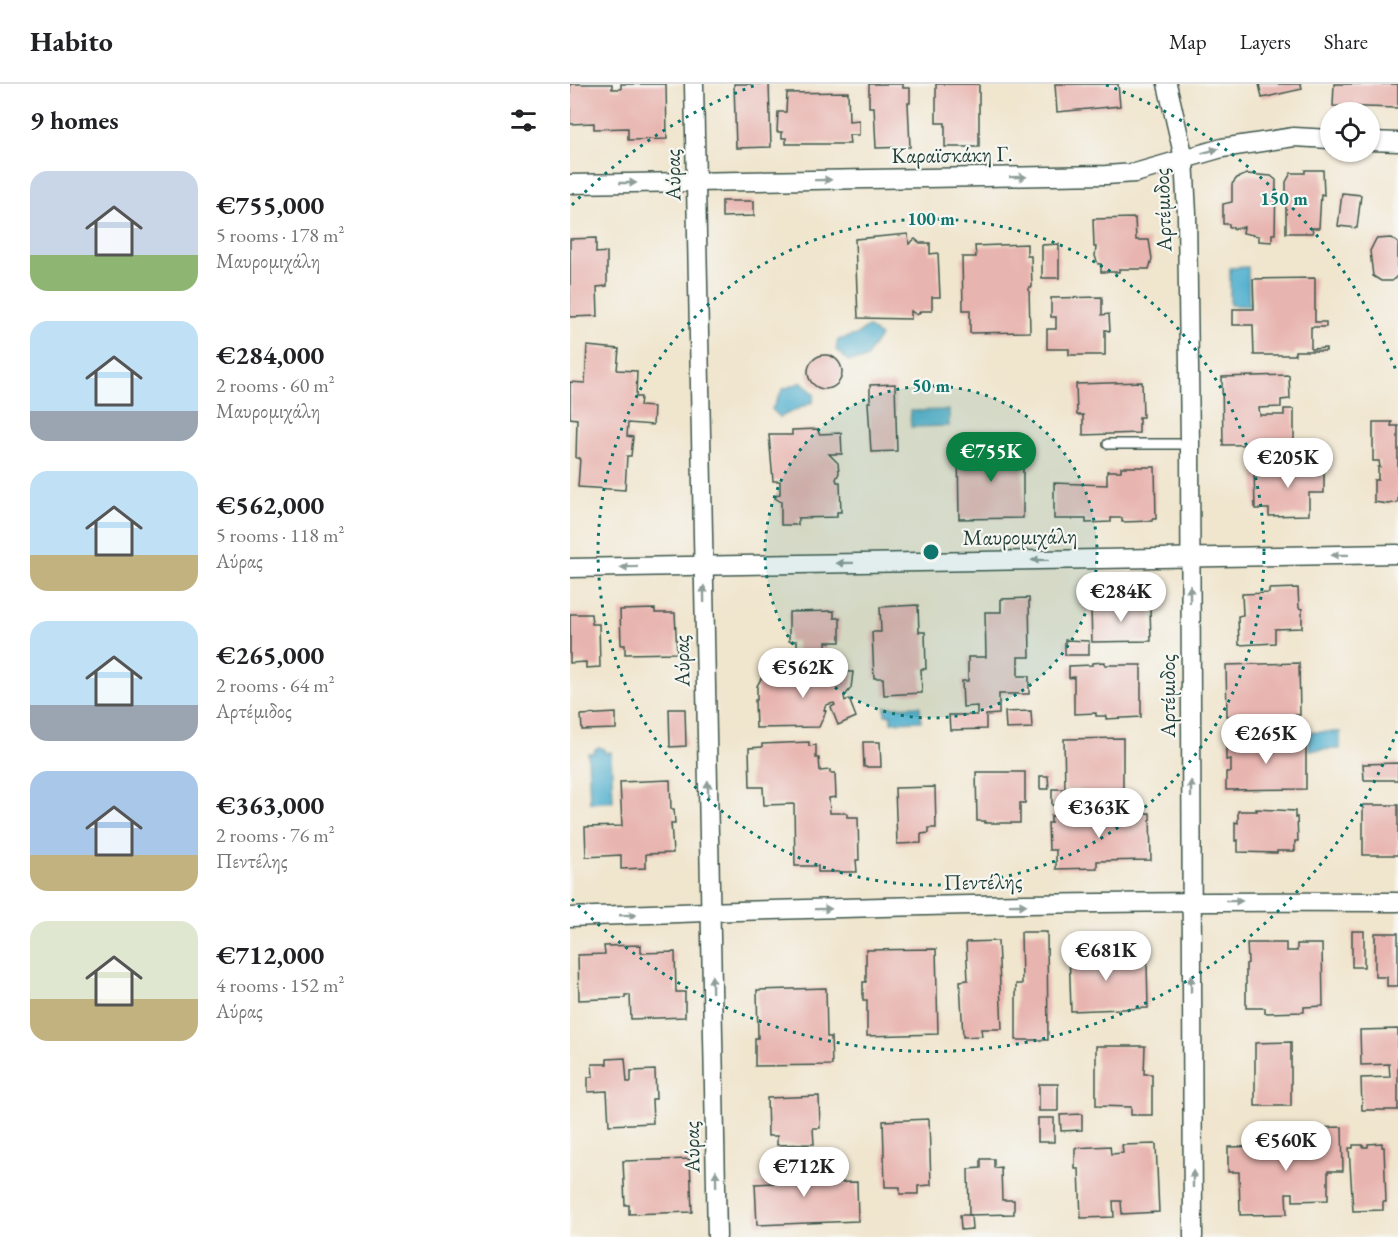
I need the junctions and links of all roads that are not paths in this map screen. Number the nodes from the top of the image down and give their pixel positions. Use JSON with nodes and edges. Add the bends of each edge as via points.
{"nodes":[{"id":1,"x":694,"y":84,"type":"edge"},
{"id":2,"x":1167,"y":84,"type":"edge"},
{"id":3,"x":1320,"y":138,"type":"edge"},
{"id":4,"x":1380,"y":141,"type":"edge"},
{"id":5,"x":1398,"y":142,"type":"edge"},
{"id":6,"x":1184,"y":158,"type":"junction"},
{"id":7,"x":696,"y":182,"type":"junction"},
{"id":8,"x":570,"y":184,"type":"edge"},
{"id":9,"x":1108,"y":444,"type":"dead end"},
{"id":10,"x":1190,"y":444,"type":"junction"},
{"id":11,"x":1398,"y":554,"type":"edge"},
{"id":12,"x":1190,"y":557,"type":"junction"},
{"id":13,"x":704,"y":566,"type":"junction"},
{"id":14,"x":570,"y":568,"type":"edge"},
{"id":15,"x":1192,"y":901,"type":"junction"},
{"id":16,"x":1398,"y":902,"type":"edge"},
{"id":17,"x":711,"y":911,"type":"junction"},
{"id":18,"x":570,"y":917,"type":"edge"},
{"id":19,"x":717,"y":1237,"type":"edge"},
{"id":20,"x":1193,"y":1237,"type":"edge"}],
"edges":[{"from":1,"to":7,"type":"street","name":"Αύρας"},
{"from":2,"to":6,"type":"street","name":"Αρτέμιδος"},
{"from":6,"to":3,"type":"street","name":"Καραϊσκάκη Γ.","one_way":true,"via":[[1294,137]]},
{"from":4,"to":5,"type":"street"},
{"from":7,"to":6,"type":"street","name":"Καραϊσκάκη Γ.","one_way":true,"via":[[1106,175],[1135,173]]},
{"from":6,"to":10,"type":"street","name":"Αρτέμιδος"},
{"from":8,"to":7,"type":"street","name":"Καραϊσκάκη Γ.","one_way":true},
{"from":7,"to":13,"type":"street","name":"Αύρας"},
{"from":9,"to":10,"type":"lane"},
{"from":10,"to":12,"type":"street","name":"Αρτέμιδος"},
{"from":11,"to":12,"type":"street","name":"Μαυρομιχάλη","one_way":true},
{"from":12,"to":13,"type":"street","name":"Μαυρομιχάλη","one_way":true},
{"from":15,"to":12,"type":"street","name":"Αρτέμιδος","one_way":true},
{"from":13,"to":14,"type":"street","name":"Μαυρομιχάλη","one_way":true},
{"from":17,"to":13,"type":"street","name":"Αύρας","one_way":true},
{"from":15,"to":16,"type":"street","name":"Πεντέλης","one_way":true},
{"from":17,"to":15,"type":"street","name":"Πεντέλης","one_way":true},
{"from":20,"to":15,"type":"street","name":"Αρτέμιδος","one_way":true},
{"from":18,"to":17,"type":"street","name":"Πεντέλης","one_way":true},
{"from":19,"to":17,"type":"street","name":"Αύρας","one_way":true}]}
